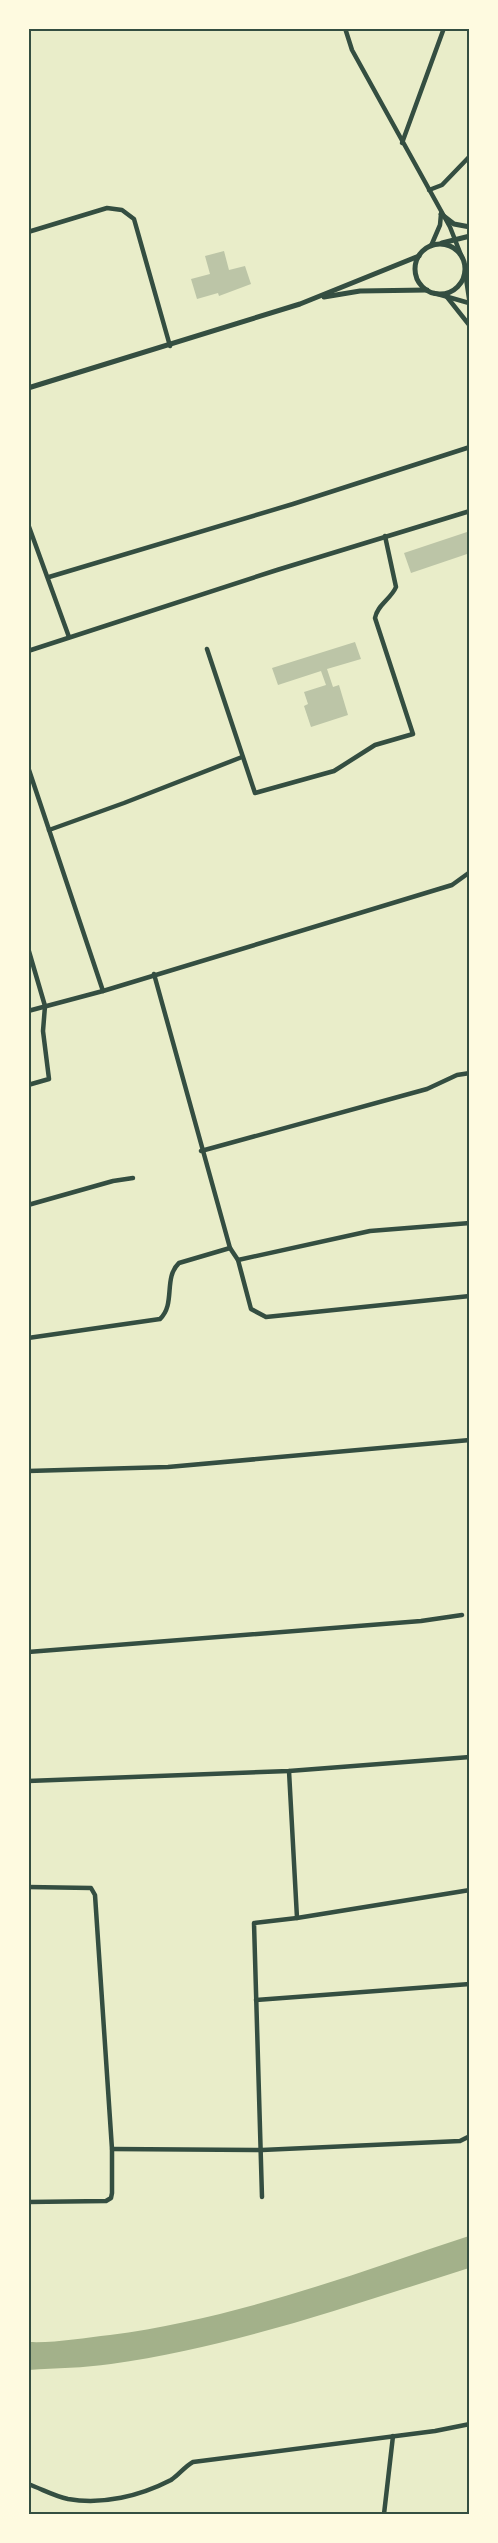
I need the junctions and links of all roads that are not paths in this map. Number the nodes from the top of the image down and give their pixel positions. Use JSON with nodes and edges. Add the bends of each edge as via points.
{"nodes":[{"id":1,"x":345,"y":28,"type":"edge"},
{"id":2,"x":444,"y":28,"type":"edge"},
{"id":3,"x":402,"y":143,"type":"junction"},
{"id":4,"x":470,"y":156,"type":"edge"},
{"id":5,"x":429,"y":190,"type":"junction"},
{"id":6,"x":441,"y":214,"type":"junction"},
{"id":7,"x":470,"y":227,"type":"edge"},
{"id":8,"x":28,"y":232,"type":"edge"},
{"id":9,"x":470,"y":236,"type":"edge"},
{"id":10,"x":456,"y":239,"type":"junction"},
{"id":11,"x":439,"y":244,"type":"junction"},
{"id":12,"x":431,"y":246,"type":"junction"},
{"id":13,"x":461,"y":255,"type":"junction"},
{"id":14,"x":419,"y":256,"type":"junction"},
{"id":15,"x":470,"y":258,"type":"edge"},
{"id":16,"x":465,"y":264,"type":"junction"},
{"id":17,"x":465,"y":272,"type":"junction"},
{"id":18,"x":427,"y":290,"type":"junction"},
{"id":19,"x":434,"y":293,"type":"junction"},
{"id":20,"x":447,"y":297,"type":"junction"},
{"id":21,"x":314,"y":299,"type":"junction"},
{"id":22,"x":469,"y":304,"type":"edge"},
{"id":23,"x":470,"y":326,"type":"edge"},
{"id":24,"x":170,"y":346,"type":"junction"},
{"id":25,"x":28,"y":388,"type":"edge"},
{"id":26,"x":470,"y":447,"type":"edge"},
{"id":27,"x":470,"y":511,"type":"edge"},
{"id":28,"x":28,"y":524,"type":"edge"},
{"id":29,"x":385,"y":536,"type":"junction"},
{"id":30,"x":49,"y":577,"type":"junction"},
{"id":31,"x":69,"y":637,"type":"junction"},
{"id":32,"x":207,"y":649,"type":"dead end"},
{"id":33,"x":28,"y":651,"type":"edge"},
{"id":34,"x":242,"y":757,"type":"junction"},
{"id":35,"x":28,"y":767,"type":"edge"},
{"id":36,"x":49,"y":830,"type":"junction"},
{"id":37,"x":470,"y":872,"type":"edge"},
{"id":38,"x":28,"y":948,"type":"edge"},
{"id":39,"x":154,"y":975,"type":"junction"},
{"id":40,"x":103,"y":991,"type":"junction"},
{"id":41,"x":45,"y":1006,"type":"junction"},
{"id":42,"x":28,"y":1011,"type":"edge"},
{"id":43,"x":470,"y":1073,"type":"edge"},
{"id":44,"x":28,"y":1085,"type":"edge"},
{"id":45,"x":201,"y":1151,"type":"junction"},
{"id":46,"x":133,"y":1178,"type":"dead end"},
{"id":47,"x":28,"y":1205,"type":"edge"},
{"id":48,"x":470,"y":1223,"type":"edge"},
{"id":49,"x":230,"y":1248,"type":"junction"},
{"id":50,"x":238,"y":1260,"type":"junction"},
{"id":51,"x":470,"y":1296,"type":"edge"},
{"id":52,"x":28,"y":1338,"type":"edge"},
{"id":53,"x":470,"y":1440,"type":"edge"},
{"id":54,"x":28,"y":1472,"type":"edge"},
{"id":55,"x":462,"y":1615,"type":"dead end"},
{"id":56,"x":28,"y":1652,"type":"edge"},
{"id":57,"x":470,"y":1757,"type":"edge"},
{"id":58,"x":289,"y":1771,"type":"junction"},
{"id":59,"x":28,"y":1781,"type":"edge"},
{"id":60,"x":28,"y":1887,"type":"edge"},
{"id":61,"x":470,"y":1890,"type":"edge"},
{"id":62,"x":297,"y":1918,"type":"junction"},
{"id":63,"x":470,"y":1984,"type":"edge"},
{"id":64,"x":256,"y":2000,"type":"junction"},
{"id":65,"x":470,"y":2136,"type":"edge"},
{"id":66,"x":112,"y":2148,"type":"junction"},
{"id":67,"x":262,"y":2150,"type":"junction"},
{"id":68,"x":262,"y":2197,"type":"dead end"},
{"id":69,"x":28,"y":2202,"type":"edge"},
{"id":70,"x":470,"y":2424,"type":"edge"},
{"id":71,"x":393,"y":2436,"type":"junction"},
{"id":72,"x":28,"y":2484,"type":"edge"},
{"id":73,"x":384,"y":2514,"type":"edge"}],
"edges":[{"from":1,"to":3,"type":"street","via":[[352,50]]},
{"from":2,"to":3,"type":"street"},
{"from":3,"to":5,"type":"street"},
{"from":4,"to":5,"type":"street","via":[[441,185]]},
{"from":5,"to":6,"type":"street"},
{"from":6,"to":7,"type":"street","via":[[454,224]]},
{"from":6,"to":10,"type":"street"},
{"from":6,"to":12,"type":"street"},
{"from":8,"to":24,"type":"street","via":[[107,208],[122,210],[134,219]]},
{"from":9,"to":10,"type":"street"},
{"from":10,"to":11,"type":"street"},
{"from":10,"to":13,"type":"street"},
{"from":11,"to":12,"type":"street"},
{"from":11,"to":13,"type":"street"},
{"from":12,"to":14,"type":"street"},
{"from":13,"to":16,"type":"street"},
{"from":14,"to":18,"type":"street","via":[[417,278]]},
{"from":14,"to":21,"type":"street"},
{"from":15,"to":16,"type":"street"},
{"from":16,"to":17,"type":"street"},
{"from":17,"to":19,"type":"street","via":[[451,292]]},
{"from":17,"to":22,"type":"street"},
{"from":18,"to":19,"type":"street"},
{"from":18,"to":21,"type":"street","via":[[360,291]]},
{"from":19,"to":20,"type":"street"},
{"from":20,"to":22,"type":"street"},
{"from":20,"to":23,"type":"street"},
{"from":21,"to":24,"type":"street"},
{"from":24,"to":25,"type":"street"},
{"from":26,"to":30,"type":"street"},
{"from":27,"to":29,"type":"street"},
{"from":28,"to":30,"type":"street"},
{"from":29,"to":31,"type":"street"},
{"from":29,"to":34,"type":"street","via":[[396,587],[376,610],[375,618],[413,734],[375,745],[334,771],[255,793]]},
{"from":30,"to":31,"type":"street"},
{"from":31,"to":33,"type":"street"},
{"from":32,"to":34,"type":"street"},
{"from":34,"to":36,"type":"street"},
{"from":35,"to":36,"type":"street"},
{"from":36,"to":40,"type":"street"},
{"from":37,"to":39,"type":"street","via":[[452,885]]},
{"from":38,"to":41,"type":"street"},
{"from":39,"to":40,"type":"street"},
{"from":39,"to":45,"type":"street"},
{"from":40,"to":41,"type":"street"},
{"from":41,"to":42,"type":"street"},
{"from":41,"to":44,"type":"street","via":[[43,1030],[49,1079]]},
{"from":43,"to":45,"type":"street","via":[[427,1089]]},
{"from":45,"to":49,"type":"street"},
{"from":46,"to":47,"type":"street"},
{"from":48,"to":50,"type":"street","via":[[370,1231]]},
{"from":49,"to":50,"type":"street"},
{"from":49,"to":52,"type":"street","via":[[173,1268],[167,1310],[160,1319]]},
{"from":50,"to":51,"type":"street","via":[[251,1309],[266,1317]]},
{"from":53,"to":54,"type":"street","via":[[168,1467]]},
{"from":55,"to":56,"type":"street"},
{"from":57,"to":58,"type":"street"},
{"from":58,"to":59,"type":"street"},
{"from":58,"to":62,"type":"street"},
{"from":60,"to":66,"type":"street","via":[[81,1886],[91,1888],[95,1895]]},
{"from":61,"to":62,"type":"street"},
{"from":62,"to":64,"type":"street","via":[[254,1923]]},
{"from":63,"to":64,"type":"street"},
{"from":64,"to":67,"type":"street"},
{"from":65,"to":67,"type":"street","via":[[460,2140]]},
{"from":66,"to":67,"type":"street"},
{"from":66,"to":69,"type":"street","via":[[111,2198]]},
{"from":67,"to":68,"type":"street"},
{"from":70,"to":71,"type":"street"},
{"from":71,"to":72,"type":"street","via":[[193,2462],[175,2478],[121,2499],[68,2499]]},
{"from":71,"to":73,"type":"street"}]}
